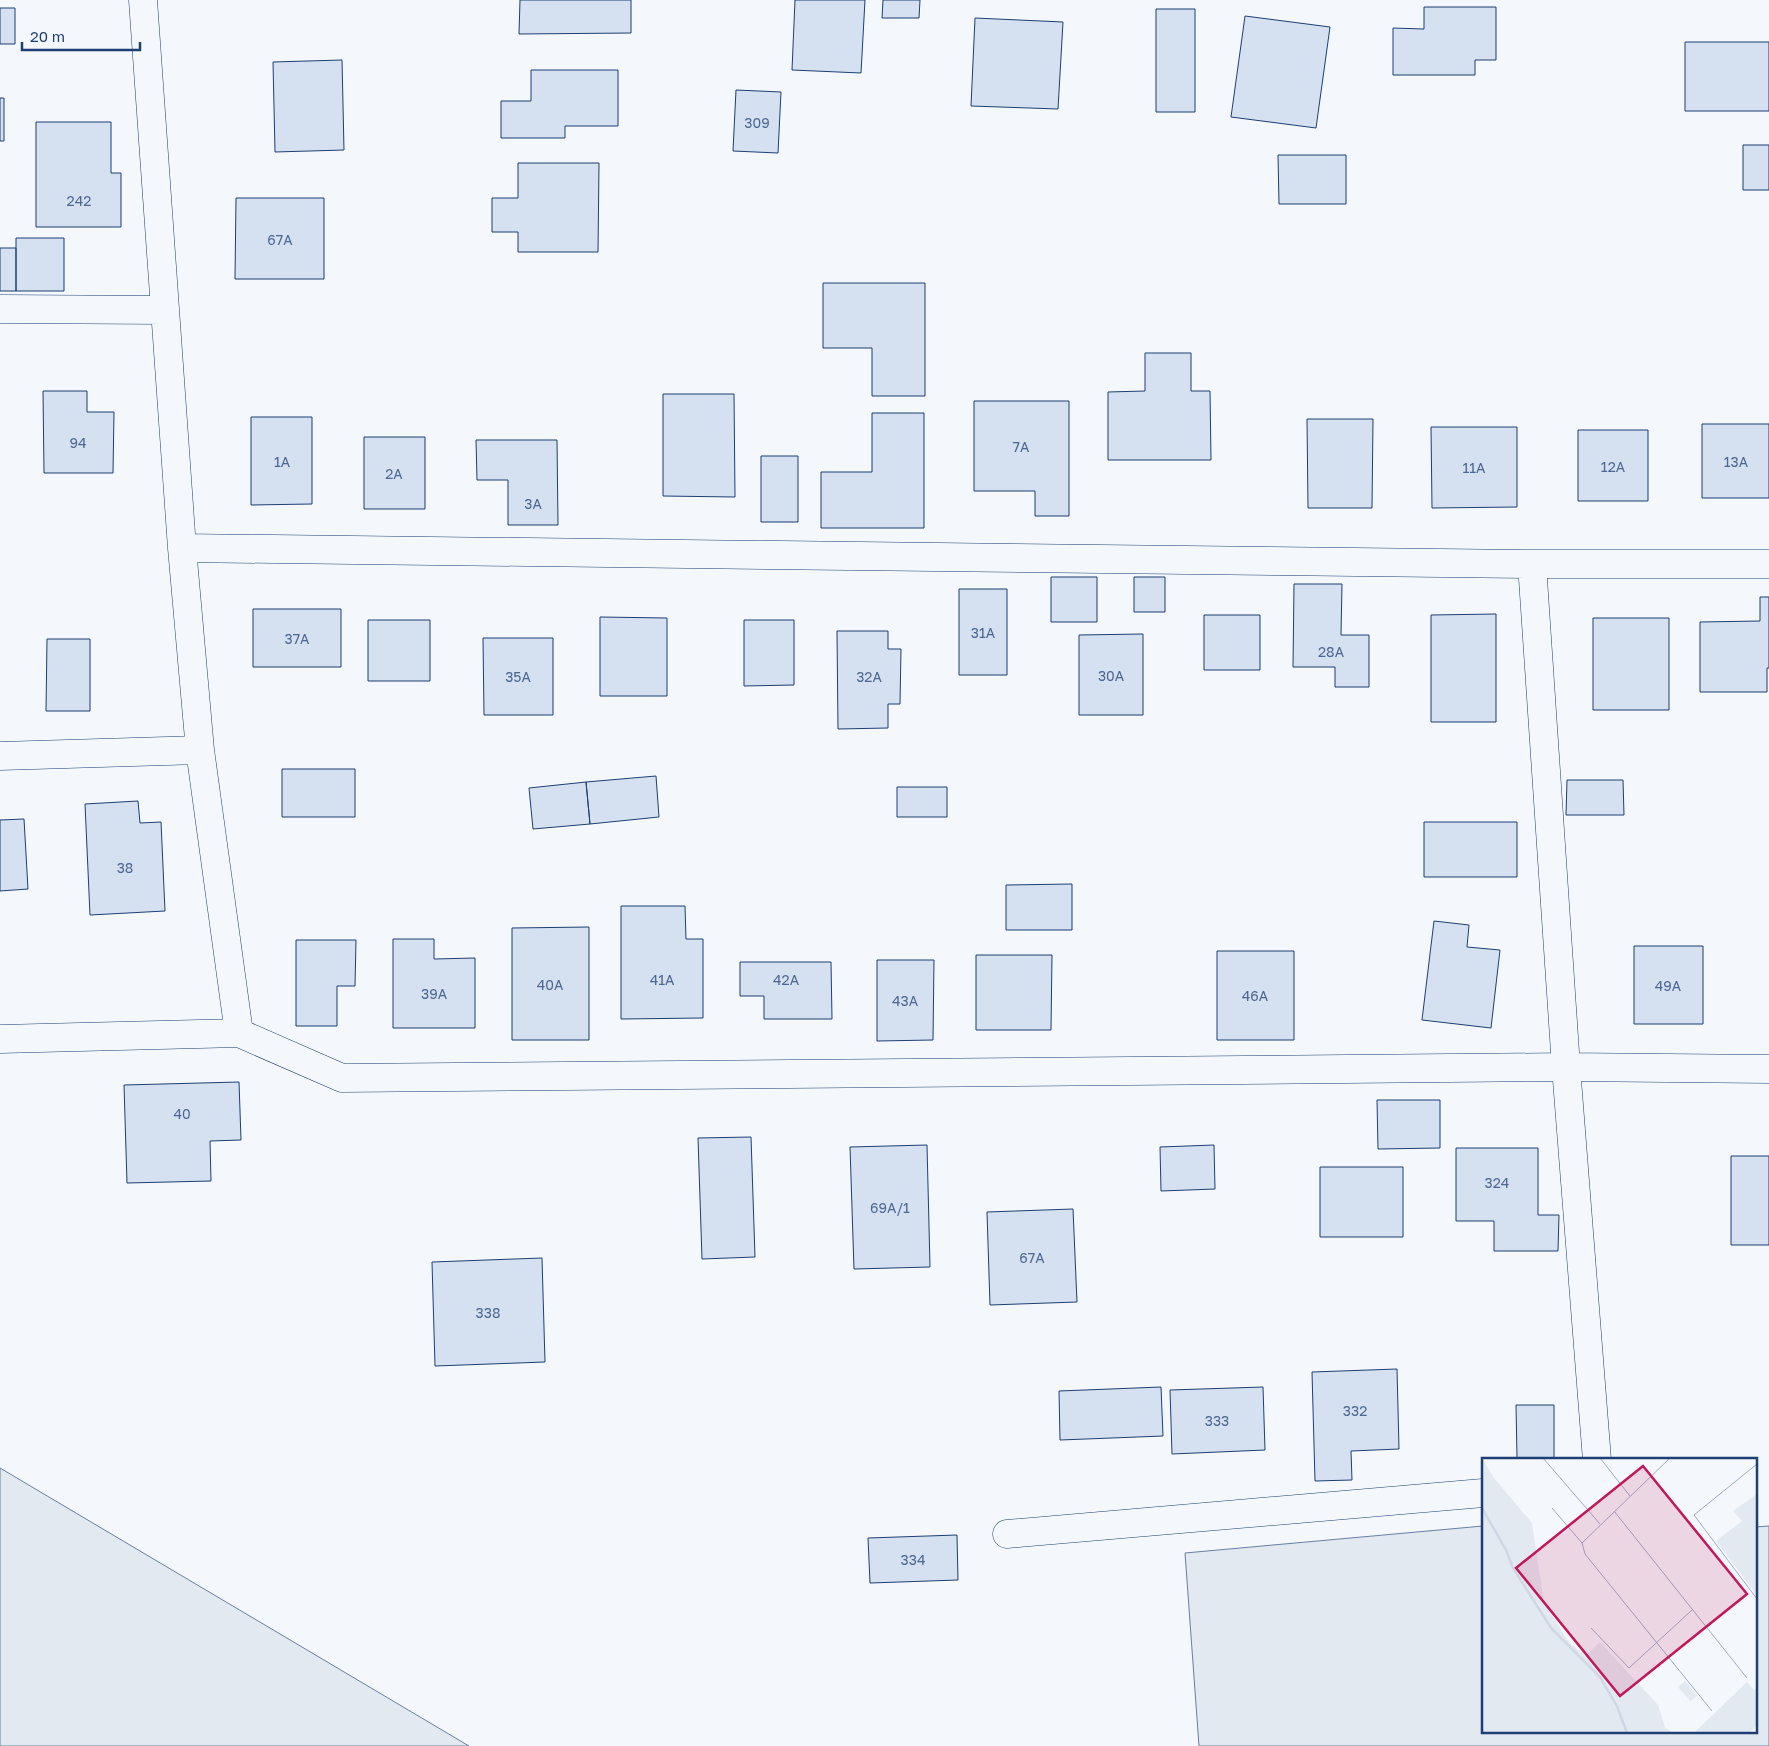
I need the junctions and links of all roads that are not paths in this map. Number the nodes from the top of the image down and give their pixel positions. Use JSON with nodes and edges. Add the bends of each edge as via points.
{"nodes":[{"id":1,"x":143,"y":0,"type":"edge"},
{"id":2,"x":0,"y":308,"type":"edge"},
{"id":3,"x":164,"y":310,"type":"junction"},
{"id":4,"x":182,"y":548,"type":"junction"},
{"id":5,"x":1532,"y":564,"type":"junction"},
{"id":6,"x":1769,"y":564,"type":"edge"},
{"id":7,"x":200,"y":750,"type":"junction"},
{"id":8,"x":0,"y":756,"type":"edge"},
{"id":9,"x":239,"y":1033,"type":"junction"},
{"id":10,"x":0,"y":1039,"type":"edge"},
{"id":11,"x":1566,"y":1067,"type":"junction"},
{"id":12,"x":1769,"y":1069,"type":"edge"},
{"id":13,"x":1597,"y":1458,"type":"edge"},
{"id":14,"x":1482,"y":1493,"type":"edge"},
{"id":15,"x":1007,"y":1534,"type":"dead end"}],
"edges":[{"from":1,"to":3,"type":"street"},
{"from":2,"to":3,"type":"street"},
{"from":3,"to":4,"type":"street"},
{"from":4,"to":5,"type":"street"},
{"from":4,"to":7,"type":"street"},
{"from":5,"to":6,"type":"street"},
{"from":5,"to":11,"type":"street"},
{"from":7,"to":8,"type":"street"},
{"from":7,"to":9,"type":"street"},
{"from":9,"to":10,"type":"street"},
{"from":9,"to":11,"type":"street","via":[[342,1078]]},
{"from":11,"to":12,"type":"street"},
{"from":11,"to":13,"type":"street"},
{"from":14,"to":15,"type":"street"}]}
